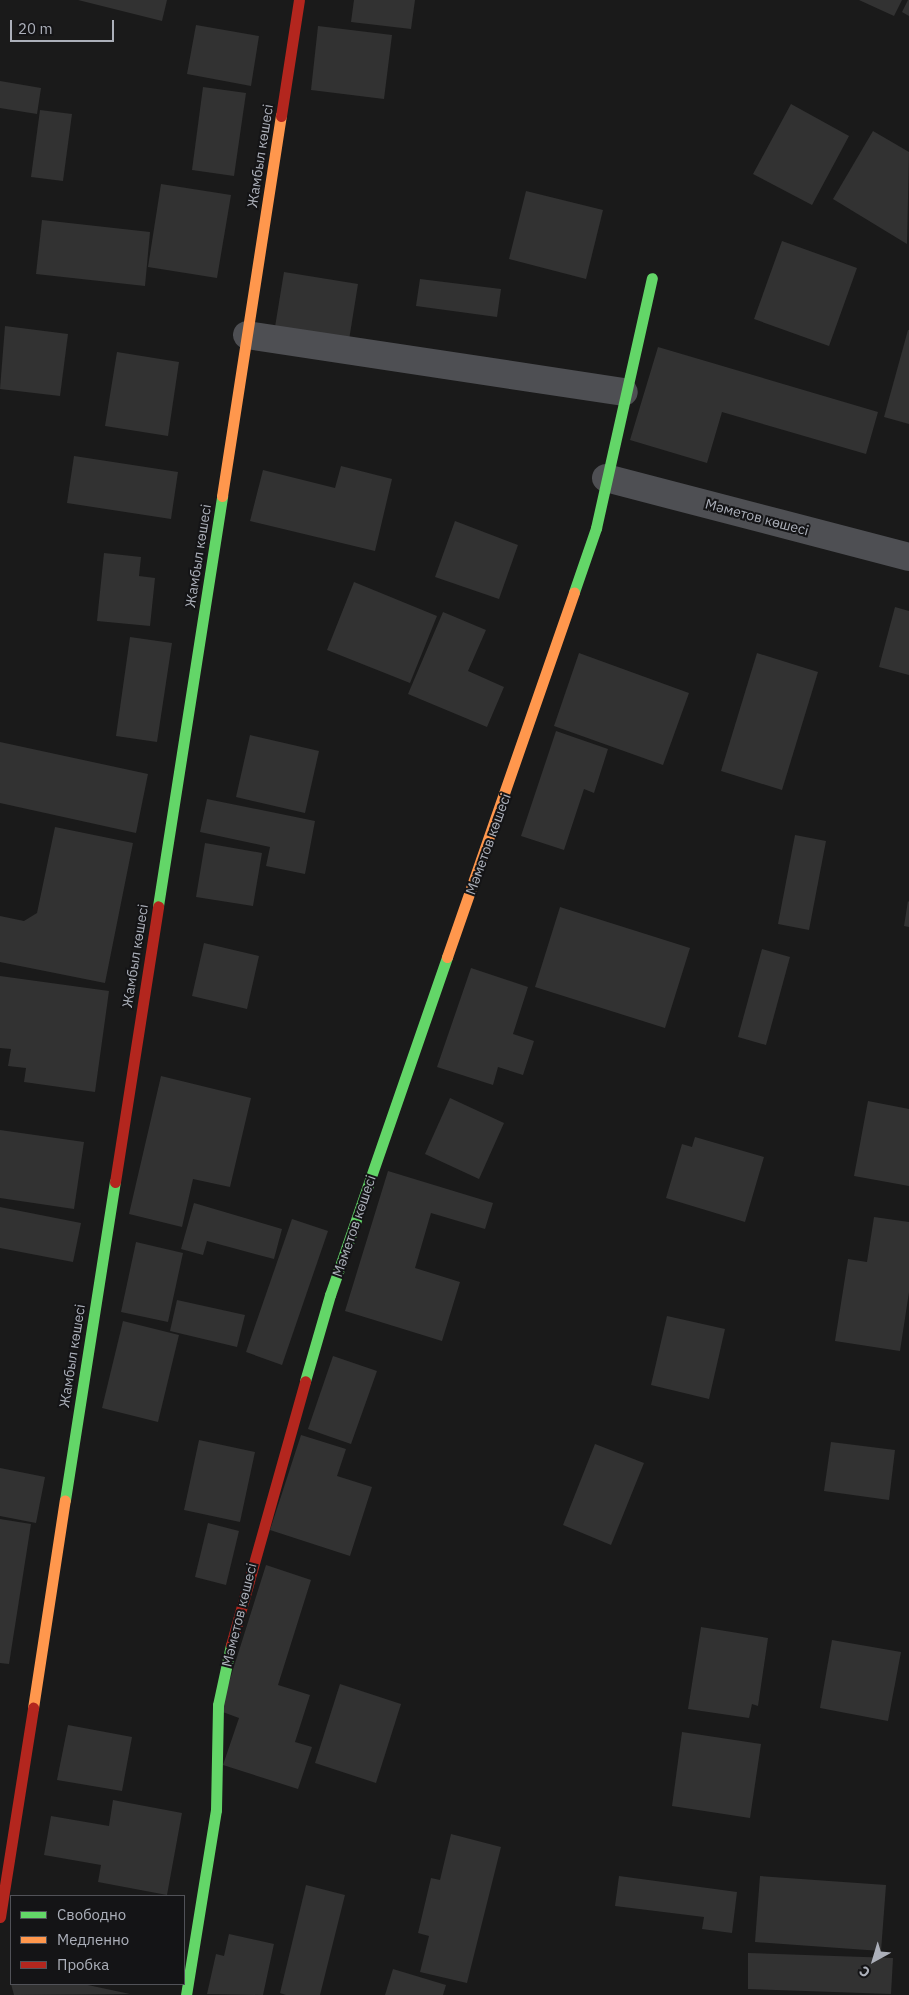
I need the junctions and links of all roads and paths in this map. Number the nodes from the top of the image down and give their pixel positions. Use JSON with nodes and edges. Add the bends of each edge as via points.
{"nodes":[{"id":1,"x":300,"y":0,"type":"edge"},
{"id":2,"x":652,"y":278,"type":"dead end"},
{"id":3,"x":247,"y":335,"type":"junction"},
{"id":4,"x":624,"y":392,"type":"junction"},
{"id":5,"x":606,"y":478,"type":"junction"},
{"id":6,"x":909,"y":557,"type":"edge"},
{"id":7,"x":0,"y":1917,"type":"edge"},
{"id":8,"x":186,"y":1995,"type":"edge"}],
"edges":[{"from":1,"to":3,"type":"street","name":"Жамбыл көшесі"},
{"from":2,"to":4,"type":"street","name":"Мәметов көшесі"},
{"from":3,"to":4,"type":"street"},
{"from":3,"to":7,"type":"street","name":"Жамбыл көшесі"},
{"from":4,"to":5,"type":"street","name":"Мәметов көшесі"},
{"from":5,"to":6,"type":"street","name":"Мәметов көшесі"},
{"from":5,"to":8,"type":"street","name":"Мәметов көшесі","via":[[586,556],[330,1295],[240,1602],[218,1705],[216,1810]]}]}
